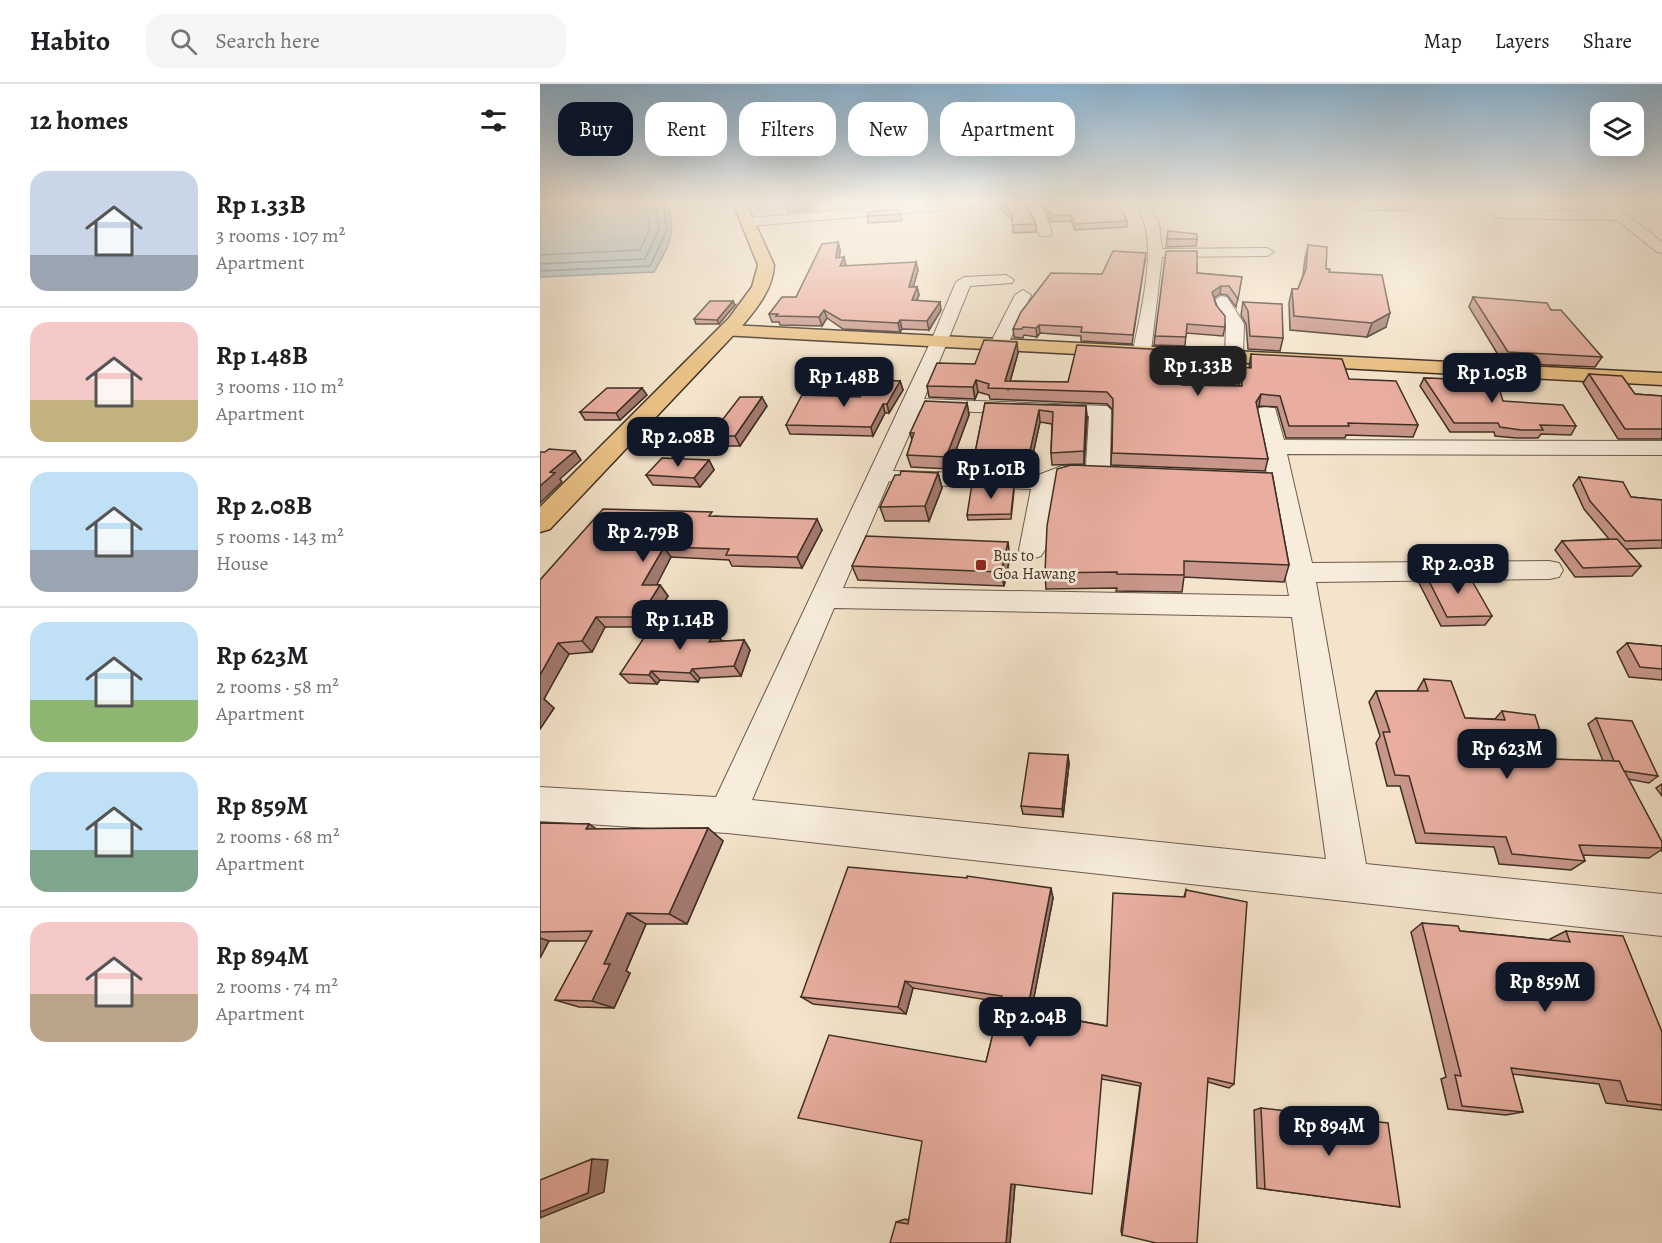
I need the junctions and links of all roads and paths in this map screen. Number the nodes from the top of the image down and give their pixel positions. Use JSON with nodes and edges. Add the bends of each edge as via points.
{"nodes":[{"id":1,"x":763,"y":257,"type":"edge"},
{"id":2,"x":1154,"y":257,"type":"edge"},
{"id":3,"x":1006,"y":279,"type":"dead end"},
{"id":4,"x":1023,"y":295,"type":"dead end"},
{"id":5,"x":1221,"y":301,"type":"dead end"},
{"id":6,"x":728,"y":331,"type":"junction"},
{"id":7,"x":940,"y":341,"type":"junction"},
{"id":8,"x":999,"y":344,"type":"junction"},
{"id":9,"x":1142,"y":351,"type":"junction"},
{"id":10,"x":1234,"y":356,"type":"junction"},
{"id":11,"x":1662,"y":380,"type":"edge"},
{"id":12,"x":911,"y":405,"type":"junction"},
{"id":13,"x":1267,"y":413,"type":"dead end"},
{"id":14,"x":1275,"y":447,"type":"junction"},
{"id":15,"x":1662,"y":448,"type":"edge"},
{"id":16,"x":879,"y":476,"type":"junction"},
{"id":17,"x":1044,"y":482,"type":"junction"},
{"id":18,"x":540,"y":523,"type":"edge"},
{"id":19,"x":1032,"y":550,"type":"dead end"},
{"id":20,"x":1549,"y":570,"type":"dead end"},
{"id":21,"x":1300,"y":573,"type":"junction"},
{"id":22,"x":824,"y":598,"type":"junction"},
{"id":23,"x":1306,"y":607,"type":"junction"},
{"id":24,"x":540,"y":804,"type":"edge"},
{"id":25,"x":727,"y":815,"type":"junction"},
{"id":26,"x":1349,"y":880,"type":"junction"},
{"id":27,"x":1662,"y":915,"type":"edge"}],
"edges":[{"from":1,"to":6,"type":"main road","via":[[765,279]]},
{"from":2,"to":9,"type":"street"},
{"from":3,"to":7,"type":"street","via":[[964,282]]},
{"from":4,"to":8,"type":"street"},
{"from":5,"to":10,"type":"street","via":[[1235,324]]},
{"from":6,"to":7,"type":"main road"},
{"from":6,"to":18,"type":"main road"},
{"from":7,"to":8,"type":"main road"},
{"from":7,"to":12,"type":"street"},
{"from":8,"to":9,"type":"main road"},
{"from":9,"to":10,"type":"main road"},
{"from":10,"to":11,"type":"main road"},
{"from":12,"to":16,"type":"street"},
{"from":12,"to":17,"type":"street","via":[[1100,410],[1108,472],[1059,473]]},
{"from":13,"to":14,"type":"street"},
{"from":14,"to":15,"type":"street"},
{"from":14,"to":21,"type":"street","via":[[1270,480]]},
{"from":16,"to":17,"type":"street"},
{"from":16,"to":22,"type":"street"},
{"from":17,"to":19,"type":"street"},
{"from":20,"to":21,"type":"street"},
{"from":21,"to":23,"type":"street"},
{"from":22,"to":23,"type":"street"},
{"from":22,"to":25,"type":"street"},
{"from":23,"to":26,"type":"street"},
{"from":24,"to":25,"type":"street"},
{"from":25,"to":26,"type":"street"},
{"from":26,"to":27,"type":"street"}]}
